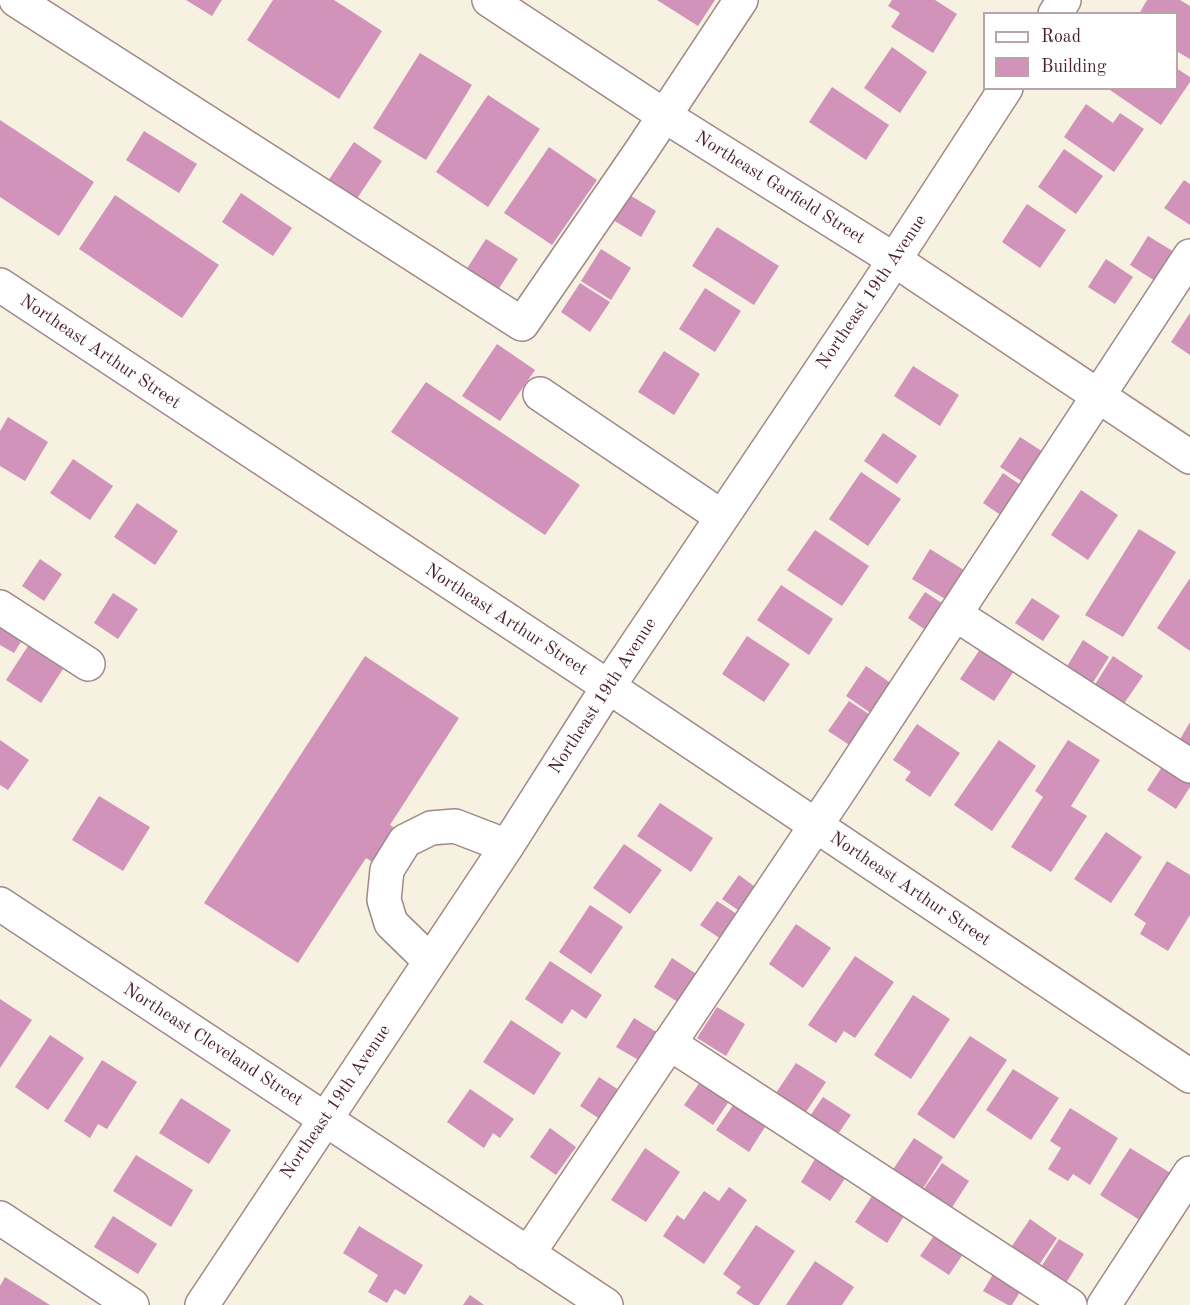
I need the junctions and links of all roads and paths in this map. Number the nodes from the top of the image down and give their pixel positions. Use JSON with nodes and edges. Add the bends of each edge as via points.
{"nodes":[{"id":1,"x":16,"y":0,"type":"edge"},
{"id":2,"x":489,"y":0,"type":"edge"},
{"id":3,"x":741,"y":0,"type":"edge"},
{"id":4,"x":1005,"y":90,"type":"edge"},
{"id":5,"x":665,"y":116,"type":"junction"},
{"id":6,"x":1190,"y":256,"type":"edge"},
{"id":7,"x":893,"y":259,"type":"junction"},
{"id":8,"x":0,"y":285,"type":"edge"},
{"id":9,"x":540,"y":394,"type":"dead end"},
{"id":10,"x":1098,"y":397,"type":"junction"},
{"id":11,"x":1190,"y":457,"type":"edge"},
{"id":12,"x":722,"y":517,"type":"junction"},
{"id":13,"x":0,"y":607,"type":"edge"},
{"id":14,"x":955,"y":614,"type":"junction"},
{"id":15,"x":88,"y":664,"type":"dead end"},
{"id":16,"x":608,"y":687,"type":"junction"},
{"id":17,"x":1190,"y":766,"type":"edge"},
{"id":18,"x":816,"y":826,"type":"junction"},
{"id":19,"x":507,"y":846,"type":"junction"},
{"id":20,"x":0,"y":904,"type":"edge"},
{"id":21,"x":430,"y":961,"type":"junction"},
{"id":22,"x":669,"y":1043,"type":"junction"},
{"id":23,"x":1190,"y":1076,"type":"edge"},
{"id":24,"x":325,"y":1118,"type":"junction"},
{"id":25,"x":1190,"y":1173,"type":"edge"},
{"id":26,"x":0,"y":1218,"type":"edge"},
{"id":27,"x":528,"y":1254,"type":"junction"},
{"id":28,"x":132,"y":1305,"type":"edge"},
{"id":29,"x":202,"y":1305,"type":"edge"},
{"id":30,"x":606,"y":1305,"type":"edge"},
{"id":31,"x":1070,"y":1305,"type":"edge"},
{"id":32,"x":1104,"y":1305,"type":"edge"}],
"edges":[{"from":1,"to":5,"type":"street","via":[[522,324]]},
{"from":2,"to":5,"type":"street","name":"Northeast Garfield Street"},
{"from":3,"to":5,"type":"street"},
{"from":4,"to":7,"type":"street","name":"Northeast 19th Avenue"},
{"from":5,"to":7,"type":"street","name":"Northeast Garfield Street"},
{"from":6,"to":10,"type":"street"},
{"from":7,"to":10,"type":"street","name":"Northeast Garfield Street"},
{"from":7,"to":12,"type":"street","name":"Northeast 19th Avenue"},
{"from":8,"to":16,"type":"street","name":"Northeast Arthur Street"},
{"from":9,"to":12,"type":"street"},
{"from":10,"to":11,"type":"street","name":"Northeast Garfield Street"},
{"from":10,"to":14,"type":"street"},
{"from":12,"to":16,"type":"street","name":"Northeast 19th Avenue"},
{"from":13,"to":15,"type":"street"},
{"from":14,"to":17,"type":"street"},
{"from":14,"to":18,"type":"street"},
{"from":16,"to":18,"type":"street","name":"Northeast Arthur Street"},
{"from":16,"to":19,"type":"street","name":"Northeast 19th Avenue"},
{"from":18,"to":22,"type":"street"},
{"from":18,"to":23,"type":"street","name":"Northeast Arthur Street"},
{"from":19,"to":21,"type":"street","name":"Northeast 19th Avenue"},
{"from":19,"to":21,"type":"street","via":[[456,826],[431,828],[405,841],[387,870],[384,900],[391,923]]},
{"from":20,"to":24,"type":"street","name":"Northeast Cleveland Street"},
{"from":21,"to":24,"type":"street","name":"Northeast 19th Avenue"},
{"from":22,"to":27,"type":"street"},
{"from":22,"to":31,"type":"street"},
{"from":24,"to":27,"type":"street","name":"Northeast Cleveland Street"},
{"from":24,"to":29,"type":"street","name":"Northeast 19th Avenue"},
{"from":25,"to":32,"type":"street"},
{"from":26,"to":28,"type":"street"},
{"from":27,"to":30,"type":"street","name":"Northeast Cleveland Street"}]}
